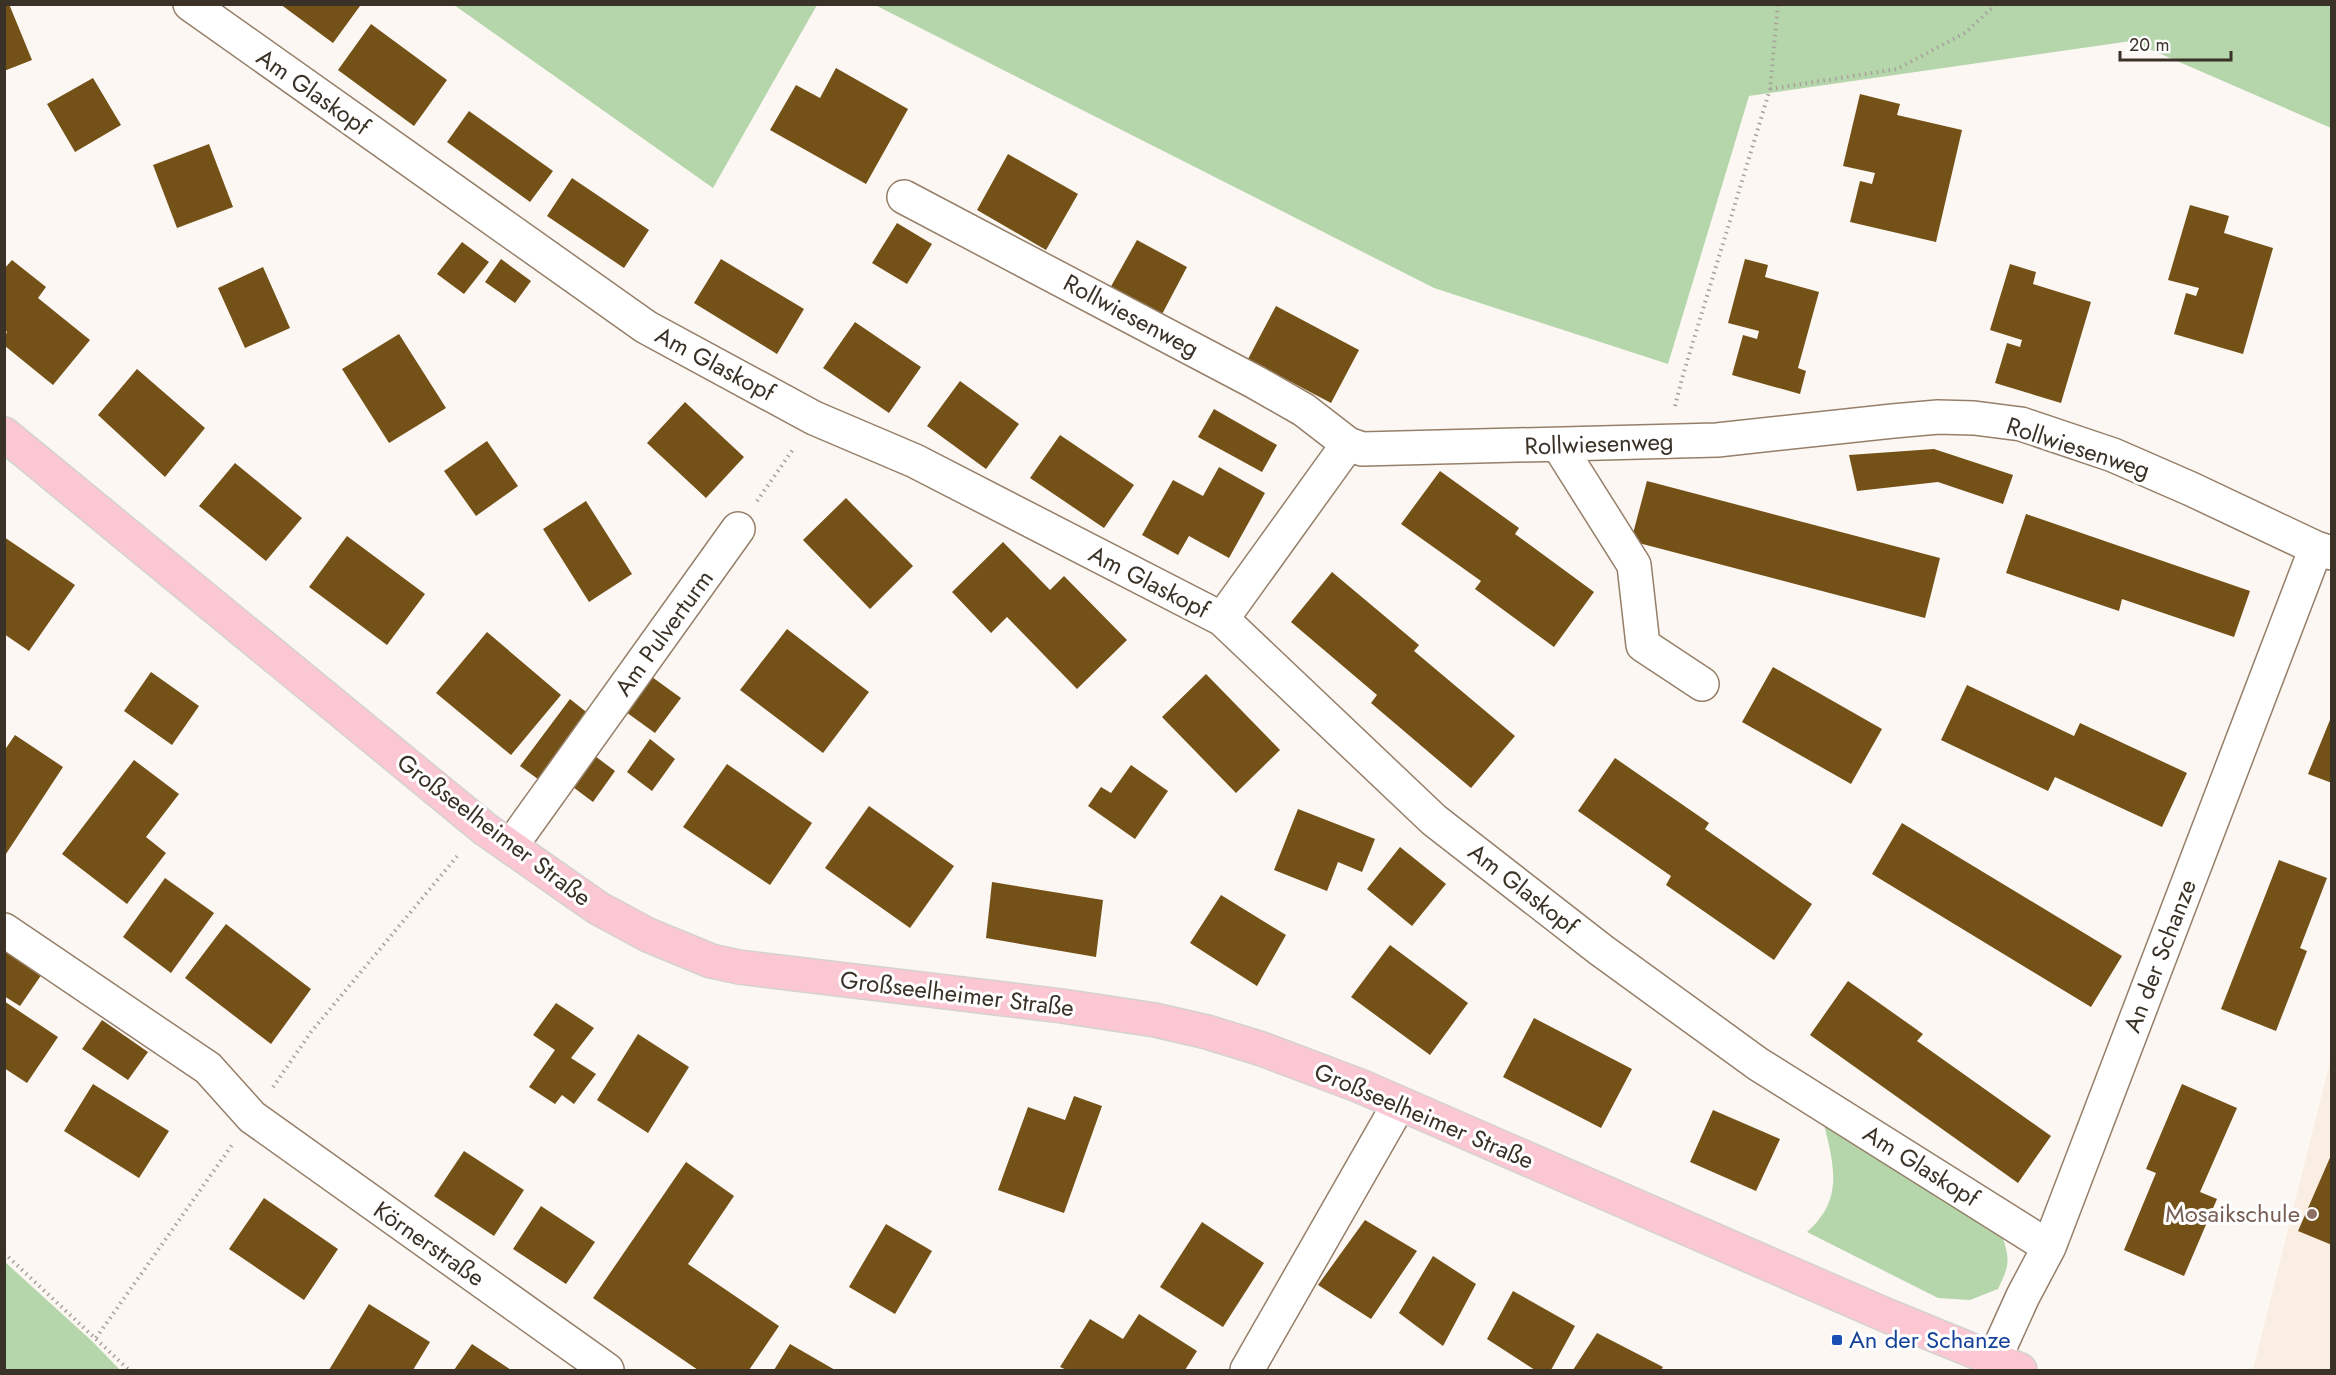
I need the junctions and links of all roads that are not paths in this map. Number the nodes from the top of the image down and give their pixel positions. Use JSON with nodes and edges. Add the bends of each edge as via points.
{"nodes":[{"id":1,"x":190,"y":4,"type":"edge"},
{"id":2,"x":904,"y":197,"type":"dead end"},
{"id":3,"x":4,"y":434,"type":"edge"},
{"id":4,"x":1348,"y":444,"type":"junction"},
{"id":5,"x":1559,"y":446,"type":"junction"},
{"id":6,"x":738,"y":529,"type":"road end"},
{"id":7,"x":2324,"y":550,"type":"edge"},
{"id":8,"x":1222,"y":619,"type":"junction"},
{"id":9,"x":1702,"y":684,"type":"dead end"},
{"id":10,"x":498,"y":837,"type":"junction"},
{"id":11,"x":4,"y":930,"type":"edge"},
{"id":12,"x":1399,"y":1104,"type":"junction"},
{"id":13,"x":2049,"y":1247,"type":"junction"},
{"id":14,"x":2007,"y":1366,"type":"edge"},
{"id":15,"x":607,"y":1371,"type":"edge"},
{"id":16,"x":1247,"y":1371,"type":"edge"}],
"edges":[{"from":1,"to":8,"type":"street","name":"Am Glaskopf","via":[[646,327],[814,418],[915,461]]},
{"from":2,"to":4,"type":"street","name":"Rollwiesenweg","via":[[1255,382],[1304,410]]},
{"from":3,"to":10,"type":"main road","name":"Großseelheimer Straße"},
{"from":4,"to":5,"type":"street","name":"Rollwiesenweg","via":[[1380,450]]},
{"from":4,"to":8,"type":"street"},
{"from":5,"to":7,"type":"street","name":"Rollwiesenweg","via":[[1717,440],[1938,417],[2010,422],[2113,455]]},
{"from":5,"to":9,"type":"street","via":[[1634,565],[1643,645]]},
{"from":6,"to":10,"type":"street","name":"Am Pulverturm"},
{"from":7,"to":13,"type":"street","name":"An der Schanze"},
{"from":8,"to":13,"type":"street","name":"Am Glaskopf","via":[[1434,820],[1601,950],[1758,1064]]},
{"from":10,"to":12,"type":"main road","name":"Großseelheimer Straße","via":[[598,908],[711,962],[1155,1020],[1262,1049]]},
{"from":11,"to":15,"type":"street","name":"Körnerstraße","via":[[208,1068],[252,1117]]},
{"from":12,"to":14,"type":"main road","name":"Großseelheimer Straße"},
{"from":12,"to":16,"type":"street"},
{"from":13,"to":14,"type":"street","name":"An der Schanze","via":[[2023,1296]]}]}
